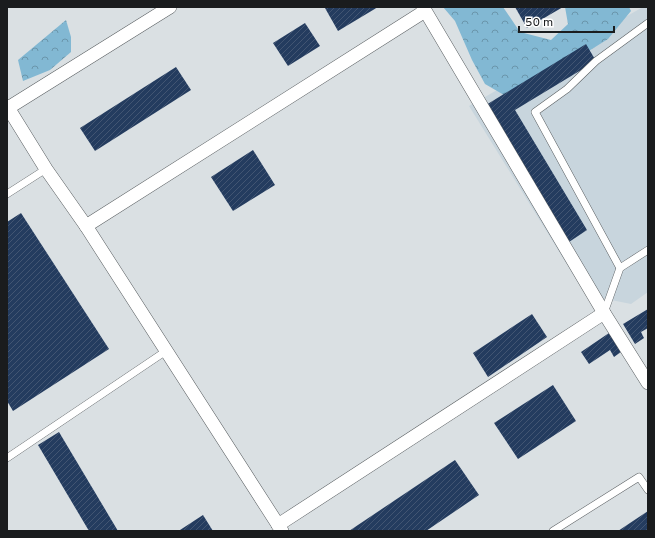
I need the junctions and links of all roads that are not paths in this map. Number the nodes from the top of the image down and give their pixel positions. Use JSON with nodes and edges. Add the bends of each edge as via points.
{"nodes":[{"id":1,"x":170,"y":7,"type":"edge"},
{"id":2,"x":424,"y":9,"type":"edge"},
{"id":3,"x":648,"y":23,"type":"edge"},
{"id":4,"x":8,"y":107,"type":"edge"},
{"id":5,"x":46,"y":169,"type":"junction"},
{"id":6,"x":7,"y":194,"type":"edge"},
{"id":7,"x":86,"y":226,"type":"junction"},
{"id":8,"x":648,"y":250,"type":"edge"},
{"id":9,"x":620,"y":268,"type":"junction"},
{"id":10,"x":604,"y":313,"type":"junction"},
{"id":11,"x":166,"y":351,"type":"junction"},
{"id":12,"x":648,"y":383,"type":"edge"},
{"id":13,"x":7,"y":458,"type":"edge"},
{"id":14,"x":648,"y":490,"type":"edge"},
{"id":15,"x":280,"y":528,"type":"edge"},
{"id":16,"x":553,"y":531,"type":"edge"}],
"edges":[{"from":1,"to":4,"type":"street"},
{"from":2,"to":7,"type":"street"},
{"from":2,"to":10,"type":"street"},
{"from":3,"to":9,"type":"lane","via":[[596,61],[568,89],[535,112]]},
{"from":4,"to":5,"type":"street"},
{"from":5,"to":6,"type":"lane"},
{"from":5,"to":7,"type":"street"},
{"from":7,"to":11,"type":"street"},
{"from":8,"to":9,"type":"lane"},
{"from":9,"to":10,"type":"lane"},
{"from":10,"to":12,"type":"street"},
{"from":10,"to":15,"type":"street"},
{"from":11,"to":13,"type":"lane"},
{"from":11,"to":15,"type":"street"},
{"from":14,"to":16,"type":"lane","via":[[640,477]]}]}
